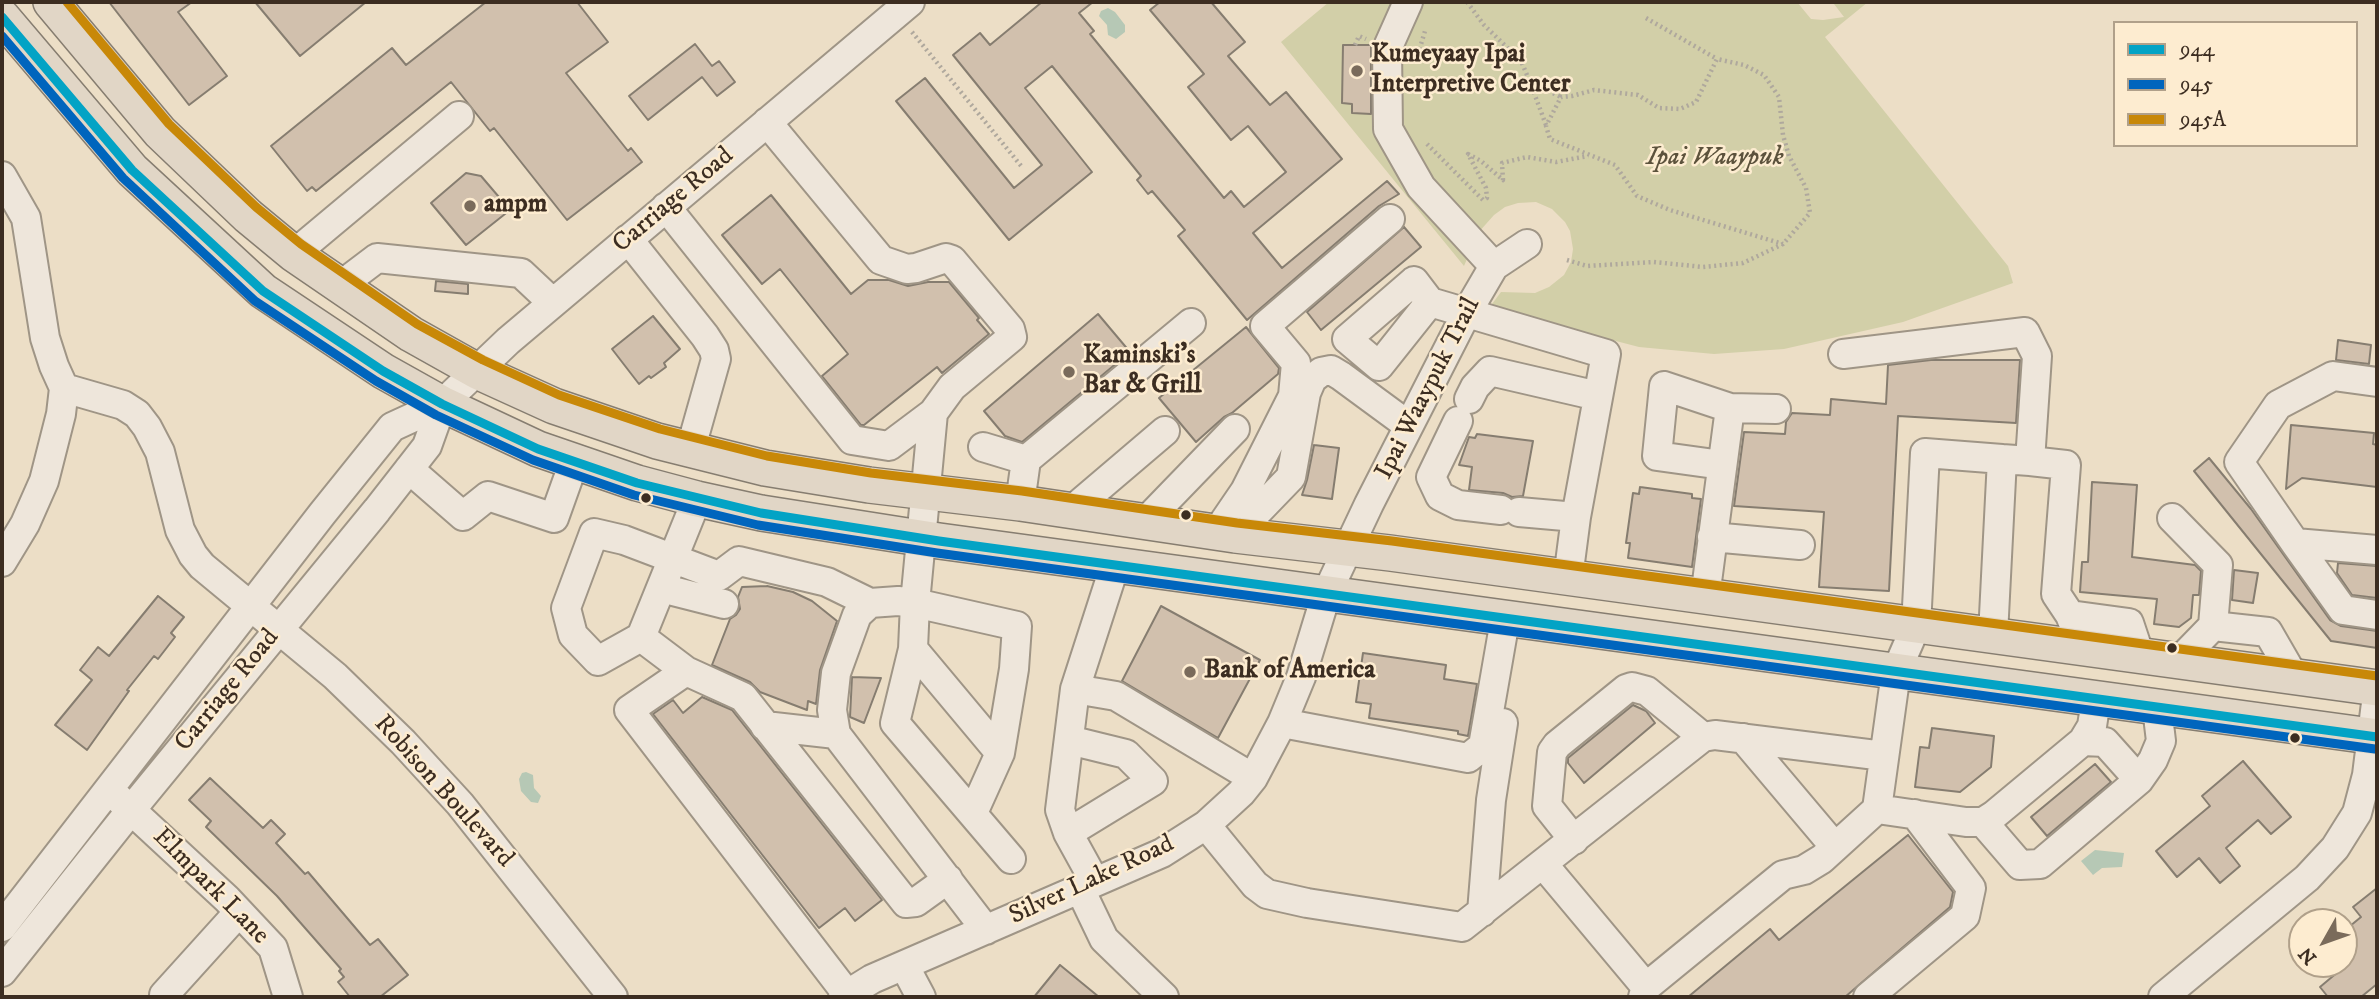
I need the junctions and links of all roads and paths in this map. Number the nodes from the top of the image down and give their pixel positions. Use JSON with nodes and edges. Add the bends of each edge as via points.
{"nodes":[{"id":1,"x":51,"y":2,"type":"edge"},
{"id":2,"x":1408,"y":2,"type":"edge"},
{"id":3,"x":1467,"y":2,"type":"edge"},
{"id":4,"x":903,"y":7,"type":"edge"},
{"id":5,"x":2,"y":17,"type":"edge"},
{"id":6,"x":1646,"y":18,"type":"dead end"},
{"id":7,"x":1717,"y":59,"type":"junction"},
{"id":8,"x":1530,"y":82,"type":"junction"},
{"id":9,"x":1560,"y":97,"type":"junction"},
{"id":10,"x":459,"y":116,"type":"dead end"},
{"id":11,"x":767,"y":122,"type":"junction"},
{"id":12,"x":1546,"y":126,"type":"junction"},
{"id":13,"x":1434,"y":151,"type":"dead end"},
{"id":14,"x":1589,"y":155,"type":"junction"},
{"id":15,"x":1022,"y":167,"type":"dead end"},
{"id":16,"x":2,"y":176,"type":"edge"},
{"id":17,"x":666,"y":207,"type":"junction"},
{"id":18,"x":1390,"y":219,"type":"dead end"},
{"id":19,"x":628,"y":239,"type":"junction"},
{"id":20,"x":1527,"y":244,"type":"dead end"},
{"id":21,"x":1783,"y":244,"type":"junction"},
{"id":22,"x":294,"y":254,"type":"junction"},
{"id":23,"x":1567,"y":260,"type":"dead end"},
{"id":24,"x":1494,"y":265,"type":"junction"},
{"id":25,"x":340,"y":286,"type":"junction"},
{"id":26,"x":1430,"y":302,"type":"dead end"},
{"id":27,"x":553,"y":303,"type":"junction"},
{"id":28,"x":1466,"y":314,"type":"junction"},
{"id":29,"x":1191,"y":323,"type":"dead end"},
{"id":30,"x":1843,"y":354,"type":"dead end"},
{"id":31,"x":477,"y":371,"type":"junction"},
{"id":32,"x":2377,"y":382,"type":"edge"},
{"id":33,"x":64,"y":388,"type":"junction"},
{"id":34,"x":1598,"y":396,"type":"junction"},
{"id":35,"x":442,"y":404,"type":"junction"},
{"id":36,"x":1730,"y":408,"type":"junction"},
{"id":37,"x":1776,"y":409,"type":"dead end"},
{"id":38,"x":933,"y":413,"type":"junction"},
{"id":39,"x":1409,"y":426,"type":"junction"},
{"id":40,"x":1235,"y":429,"type":"dead end"},
{"id":41,"x":1165,"y":431,"type":"dead end"},
{"id":42,"x":874,"y":444,"type":"junction"},
{"id":43,"x":983,"y":447,"type":"dead end"},
{"id":44,"x":690,"y":451,"type":"junction"},
{"id":45,"x":1026,"y":460,"type":"junction"},
{"id":46,"x":2016,"y":460,"type":"junction"},
{"id":47,"x":574,"y":462,"type":"junction"},
{"id":48,"x":1722,"y":465,"type":"junction"},
{"id":49,"x":409,"y":469,"type":"junction"},
{"id":50,"x":869,"y":485,"type":"junction"},
{"id":51,"x":925,"y":492,"type":"junction"},
{"id":52,"x":696,"y":499,"type":"junction"},
{"id":53,"x":1020,"y":503,"type":"junction"},
{"id":54,"x":1071,"y":511,"type":"junction"},
{"id":55,"x":1576,"y":517,"type":"junction"},
{"id":56,"x":2172,"y":518,"type":"dead end"},
{"id":57,"x":1145,"y":522,"type":"junction"},
{"id":58,"x":1226,"y":534,"type":"junction"},
{"id":59,"x":1713,"y":537,"type":"junction"},
{"id":60,"x":920,"y":538,"type":"junction"},
{"id":61,"x":2295,"y":543,"type":"junction"},
{"id":62,"x":1800,"y":545,"type":"dead end"},
{"id":63,"x":1349,"y":548,"type":"junction"},
{"id":64,"x":2377,"y":550,"type":"edge"},
{"id":65,"x":4,"y":553,"type":"edge"},
{"id":66,"x":673,"y":558,"type":"junction"},
{"id":67,"x":1115,"y":565,"type":"junction"},
{"id":68,"x":1568,"y":578,"type":"junction"},
{"id":69,"x":661,"y":588,"type":"junction"},
{"id":70,"x":1326,"y":595,"type":"junction"},
{"id":71,"x":1704,"y":597,"type":"junction"},
{"id":72,"x":870,"y":603,"type":"junction"},
{"id":73,"x":915,"y":603,"type":"junction"},
{"id":74,"x":724,"y":604,"type":"dead end"},
{"id":75,"x":251,"y":607,"type":"junction"},
{"id":76,"x":2070,"y":615,"type":"junction"},
{"id":77,"x":2377,"y":615,"type":"edge"},
{"id":78,"x":1511,"y":621,"type":"junction"},
{"id":79,"x":1916,"y":626,"type":"junction"},
{"id":80,"x":2213,"y":626,"type":"junction"},
{"id":81,"x":279,"y":629,"type":"junction"},
{"id":82,"x":1993,"y":635,"type":"junction"},
{"id":83,"x":641,"y":637,"type":"junction"},
{"id":84,"x":2083,"y":648,"type":"junction"},
{"id":85,"x":912,"y":649,"type":"junction"},
{"id":86,"x":2140,"y":656,"type":"junction"},
{"id":87,"x":2179,"y":661,"type":"junction"},
{"id":88,"x":686,"y":671,"type":"junction"},
{"id":89,"x":1896,"y":672,"type":"junction"},
{"id":90,"x":2294,"y":677,"type":"junction"},
{"id":91,"x":2377,"y":688,"type":"edge"},
{"id":92,"x":1076,"y":689,"type":"junction"},
{"id":93,"x":2377,"y":695,"type":"edge"},
{"id":94,"x":2096,"y":700,"type":"junction"},
{"id":95,"x":2157,"y":708,"type":"junction"},
{"id":96,"x":1282,"y":723,"type":"junction"},
{"id":97,"x":765,"y":726,"type":"junction"},
{"id":98,"x":836,"y":734,"type":"junction"},
{"id":99,"x":1703,"y":737,"type":"junction"},
{"id":100,"x":2374,"y":737,"type":"edge"},
{"id":101,"x":1743,"y":738,"type":"junction"},
{"id":102,"x":1069,"y":740,"type":"junction"},
{"id":103,"x":2083,"y":741,"type":"junction"},
{"id":104,"x":1000,"y":753,"type":"junction"},
{"id":105,"x":1884,"y":756,"type":"junction"},
{"id":106,"x":1253,"y":778,"type":"junction"},
{"id":107,"x":2139,"y":780,"type":"junction"},
{"id":108,"x":110,"y":791,"type":"junction"},
{"id":109,"x":1877,"y":809,"type":"junction"},
{"id":110,"x":131,"y":810,"type":"junction"},
{"id":111,"x":973,"y":813,"type":"junction"},
{"id":112,"x":1914,"y":814,"type":"junction"},
{"id":113,"x":1983,"y":822,"type":"junction"},
{"id":114,"x":1206,"y":825,"type":"junction"},
{"id":115,"x":1068,"y":833,"type":"junction"},
{"id":116,"x":1574,"y":840,"type":"junction"},
{"id":117,"x":1835,"y":847,"type":"junction"},
{"id":118,"x":1011,"y":859,"type":"dead end"},
{"id":119,"x":1543,"y":864,"type":"junction"},
{"id":120,"x":948,"y":879,"type":"junction"},
{"id":121,"x":1088,"y":886,"type":"junction"},
{"id":122,"x":239,"y":912,"type":"junction"},
{"id":123,"x":1482,"y":912,"type":"junction"},
{"id":124,"x":2,"y":928,"type":"edge"},
{"id":125,"x":986,"y":930,"type":"junction"},
{"id":126,"x":904,"y":965,"type":"junction"},
{"id":127,"x":2,"y":972,"type":"edge"},
{"id":128,"x":1645,"y":992,"type":"edge"},
{"id":129,"x":164,"y":995,"type":"dead end"},
{"id":130,"x":845,"y":996,"type":"edge"},
{"id":131,"x":288,"y":997,"type":"edge"},
{"id":132,"x":613,"y":997,"type":"edge"},
{"id":133,"x":920,"y":997,"type":"edge"},
{"id":134,"x":1164,"y":997,"type":"edge"},
{"id":135,"x":1868,"y":997,"type":"edge"},
{"id":136,"x":2163,"y":997,"type":"edge"}],
"edges":[{"from":1,"to":22,"type":"main road","via":[[160,132]]},
{"from":2,"to":24,"type":"street","via":[[1387,49],[1388,129],[1421,187]]},
{"from":3,"to":8,"type":"path","via":[[1521,61]]},
{"from":4,"to":11,"type":"street","name":"Carriage Road"},
{"from":4,"to":15,"type":"path"},
{"from":5,"to":35,"type":"main road","via":[[132,170],[264,291],[383,371]]},
{"from":6,"to":7,"type":"path"},
{"from":7,"to":9,"type":"path","via":[[1696,102],[1680,109],[1659,108],[1638,95],[1594,90]]},
{"from":7,"to":21,"type":"path","via":[[1764,75],[1779,97],[1783,135],[1806,188],[1810,213]]},
{"from":8,"to":9,"type":"path"},
{"from":8,"to":12,"type":"path"},
{"from":9,"to":12,"type":"path"},
{"from":10,"to":22,"type":"street"},
{"from":11,"to":17,"type":"street","name":"Carriage Road"},
{"from":11,"to":38,"type":"street","via":[[881,260],[907,269],[952,260],[1010,329],[1012,337],[952,387]]},
{"from":12,"to":14,"type":"path","via":[[1550,139]]},
{"from":13,"to":14,"type":"path","via":[[1483,200],[1486,188],[1468,154],[1503,180],[1502,163],[1527,156],[1556,162]]},
{"from":14,"to":21,"type":"path","via":[[1615,165],[1637,196]]},
{"from":16,"to":33,"type":"street","via":[[26,218],[45,338]]},
{"from":17,"to":19,"type":"street","name":"Carriage Road"},
{"from":17,"to":42,"type":"street","via":[[848,436]]},
{"from":18,"to":58,"type":"street","via":[[1265,326],[1296,363],[1293,396]]},
{"from":19,"to":27,"type":"street","name":"Carriage Road"},
{"from":19,"to":44,"type":"street","via":[[714,350],[716,359]]},
{"from":20,"to":24,"type":"street","name":"Ipai Waaypuk Trail"},
{"from":21,"to":23,"type":"path","via":[[1743,263],[1703,267],[1654,262],[1587,266]]},
{"from":22,"to":25,"type":"main road"},
{"from":24,"to":28,"type":"street","name":"Ipai Waaypuk Trail"},
{"from":25,"to":27,"type":"street","via":[[377,258],[521,272]]},
{"from":25,"to":31,"type":"main road"},
{"from":26,"to":28,"type":"street"},
{"from":27,"to":31,"type":"street","name":"Carriage Road"},
{"from":28,"to":34,"type":"street","via":[[1606,354]]},
{"from":28,"to":39,"type":"street","name":"Ipai Waaypuk Trail"},
{"from":29,"to":45,"type":"street"},
{"from":30,"to":46,"type":"street","via":[[2025,332],[2037,356]]},
{"from":31,"to":35,"type":"street","name":"Carriage Road"},
{"from":31,"to":44,"type":"main road","via":[[554,406]]},
{"from":32,"to":61,"type":"street","via":[[2333,376],[2278,405],[2239,462]]},
{"from":33,"to":65,"type":"street","via":[[44,481],[25,524]]},
{"from":33,"to":75,"type":"street","name":"Robison Boulevard","via":[[123,405],[137,414],[160,452],[186,543],[202,566]]},
{"from":34,"to":55,"type":"street"},
{"from":34,"to":55,"type":"street","via":[[1490,371],[1475,387],[1431,477],[1440,496],[1458,505]]},
{"from":35,"to":47,"type":"main road"},
{"from":35,"to":49,"type":"street","name":"Carriage Road","via":[[427,446]]},
{"from":35,"to":75,"type":"street","name":"Carriage Road","via":[[392,427]]},
{"from":36,"to":37,"type":"street"},
{"from":36,"to":48,"type":"street"},
{"from":36,"to":48,"type":"street","via":[[1664,386],[1657,456]]},
{"from":38,"to":42,"type":"street","via":[[889,446]]},
{"from":38,"to":51,"type":"street"},
{"from":39,"to":58,"type":"street","via":[[1341,376],[1331,370],[1321,372],[1306,393],[1292,477]]},
{"from":39,"to":63,"type":"street","name":"Ipai Waaypuk Trail"},
{"from":40,"to":57,"type":"street"},
{"from":41,"to":54,"type":"street"},
{"from":42,"to":50,"type":"street"},
{"from":43,"to":45,"type":"street"},
{"from":44,"to":50,"type":"main road"},
{"from":45,"to":53,"type":"street"},
{"from":46,"to":76,"type":"street","via":[[2066,465],[2056,594]]},
{"from":46,"to":79,"type":"street","via":[[1924,453]]},
{"from":46,"to":82,"type":"street"},
{"from":47,"to":49,"type":"street","via":[[554,518],[488,496],[463,516]]},
{"from":47,"to":52,"type":"main road"},
{"from":48,"to":59,"type":"street"},
{"from":49,"to":81,"type":"street","name":"Carriage Road"},
{"from":50,"to":51,"type":"main road"},
{"from":51,"to":53,"type":"main road"},
{"from":51,"to":60,"type":"street"},
{"from":52,"to":60,"type":"main road"},
{"from":52,"to":66,"type":"street"},
{"from":53,"to":54,"type":"main road"},
{"from":54,"to":57,"type":"main road"},
{"from":55,"to":68,"type":"street"},
{"from":56,"to":80,"type":"street","via":[[2218,565]]},
{"from":57,"to":58,"type":"main road"},
{"from":58,"to":63,"type":"main road"},
{"from":59,"to":62,"type":"street"},
{"from":59,"to":71,"type":"street"},
{"from":60,"to":67,"type":"main road"},
{"from":60,"to":73,"type":"street"},
{"from":61,"to":64,"type":"street"},
{"from":61,"to":77,"type":"street","via":[[2343,610]]},
{"from":63,"to":68,"type":"main road"},
{"from":63,"to":70,"type":"street","name":"Silver Lake Road"},
{"from":66,"to":69,"type":"street"},
{"from":66,"to":72,"type":"street","via":[[719,576],[739,561],[827,582]]},
{"from":66,"to":83,"type":"street","via":[[594,533],[566,608],[573,635],[597,661]]},
{"from":67,"to":70,"type":"main road"},
{"from":67,"to":92,"type":"street"},
{"from":68,"to":71,"type":"main road"},
{"from":69,"to":74,"type":"street"},
{"from":69,"to":83,"type":"street"},
{"from":70,"to":78,"type":"main road"},
{"from":70,"to":96,"type":"street","name":"Silver Lake Road"},
{"from":71,"to":79,"type":"main road"},
{"from":72,"to":73,"type":"street"},
{"from":72,"to":98,"type":"street","via":[[856,615],[836,673],[832,710]]},
{"from":73,"to":85,"type":"street"},
{"from":73,"to":104,"type":"street","via":[[1017,626]]},
{"from":75,"to":81,"type":"street","name":"Robison Boulevard"},
{"from":75,"to":108,"type":"street","name":"Carriage Road"},
{"from":76,"to":84,"type":"street"},
{"from":76,"to":86,"type":"street","via":[[2129,623]]},
{"from":78,"to":89,"type":"main road"},
{"from":78,"to":96,"type":"street","via":[[1483,746],[1468,758]]},
{"from":78,"to":123,"type":"street"},
{"from":79,"to":82,"type":"main road"},
{"from":79,"to":89,"type":"street"},
{"from":80,"to":87,"type":"street"},
{"from":80,"to":90,"type":"street","via":[[2268,632]]},
{"from":81,"to":110,"type":"street","name":"Carriage Road"},
{"from":81,"to":132,"type":"street","name":"Robison Boulevard","via":[[345,685],[460,804]]},
{"from":82,"to":84,"type":"main road"},
{"from":83,"to":88,"type":"street"},
{"from":84,"to":86,"type":"main road"},
{"from":85,"to":104,"type":"street"},
{"from":85,"to":111,"type":"street","via":[[895,723]]},
{"from":86,"to":87,"type":"main road"},
{"from":87,"to":90,"type":"main road"},
{"from":88,"to":97,"type":"street","via":[[743,697]]},
{"from":88,"to":130,"type":"street","via":[[629,710]]},
{"from":89,"to":94,"type":"main road"},
{"from":89,"to":105,"type":"street"},
{"from":90,"to":91,"type":"main road"},
{"from":92,"to":102,"type":"street"},
{"from":92,"to":106,"type":"street","via":[[1116,696]]},
{"from":93,"to":100,"type":"street"},
{"from":94,"to":95,"type":"main road"},
{"from":94,"to":103,"type":"street","via":[[2092,726]]},
{"from":95,"to":100,"type":"main road"},
{"from":95,"to":107,"type":"street","via":[[2161,741]]},
{"from":96,"to":106,"type":"street","name":"Silver Lake Road"},
{"from":97,"to":98,"type":"street"},
{"from":97,"to":120,"type":"street","via":[[906,903],[916,902]]},
{"from":98,"to":120,"type":"street"},
{"from":99,"to":101,"type":"street"},
{"from":99,"to":116,"type":"street"},
{"from":99,"to":116,"type":"street","via":[[1647,691],[1626,688],[1552,752],[1547,806]]},
{"from":100,"to":136,"type":"street","via":[[2357,813],[2335,848],[2307,878]]},
{"from":101,"to":105,"type":"street"},
{"from":101,"to":117,"type":"street"},
{"from":102,"to":115,"type":"street","via":[[1060,810]]},
{"from":102,"to":115,"type":"street","via":[[1126,754],[1153,780]]},
{"from":103,"to":107,"type":"street","via":[[2105,742]]},
{"from":103,"to":113,"type":"street"},
{"from":104,"to":111,"type":"street"},
{"from":105,"to":109,"type":"street"},
{"from":106,"to":114,"type":"street","name":"Silver Lake Road"},
{"from":107,"to":113,"type":"street","via":[[2040,864],[2020,865]]},
{"from":108,"to":110,"type":"street","name":"Elmpark Lane"},
{"from":108,"to":124,"type":"street","name":"Carriage Road"},
{"from":109,"to":112,"type":"street"},
{"from":109,"to":117,"type":"street"},
{"from":110,"to":122,"type":"street","name":"Elmpark Lane"},
{"from":110,"to":127,"type":"street","name":"Carriage Road"},
{"from":111,"to":118,"type":"street"},
{"from":112,"to":113,"type":"street"},
{"from":112,"to":135,"type":"street","via":[[1971,888],[1965,916]]},
{"from":114,"to":121,"type":"street","name":"Silver Lake Road","via":[[1162,853]]},
{"from":114,"to":123,"type":"street","via":[[1255,886],[1268,894],[1462,927]]},
{"from":115,"to":121,"type":"street"},
{"from":116,"to":119,"type":"street"},
{"from":117,"to":128,"type":"street","via":[[1804,870],[1783,875]]},
{"from":119,"to":123,"type":"street"},
{"from":119,"to":128,"type":"street"},
{"from":120,"to":125,"type":"street"},
{"from":121,"to":125,"type":"street","name":"Silver Lake Road"},
{"from":121,"to":134,"type":"street","via":[[1104,939]]},
{"from":122,"to":129,"type":"street"},
{"from":122,"to":131,"type":"street","name":"Elmpark Lane","via":[[273,948]]},
{"from":125,"to":126,"type":"street","name":"Silver Lake Road"},
{"from":126,"to":130,"type":"street","name":"Silver Lake Road"},
{"from":126,"to":133,"type":"street"}]}
